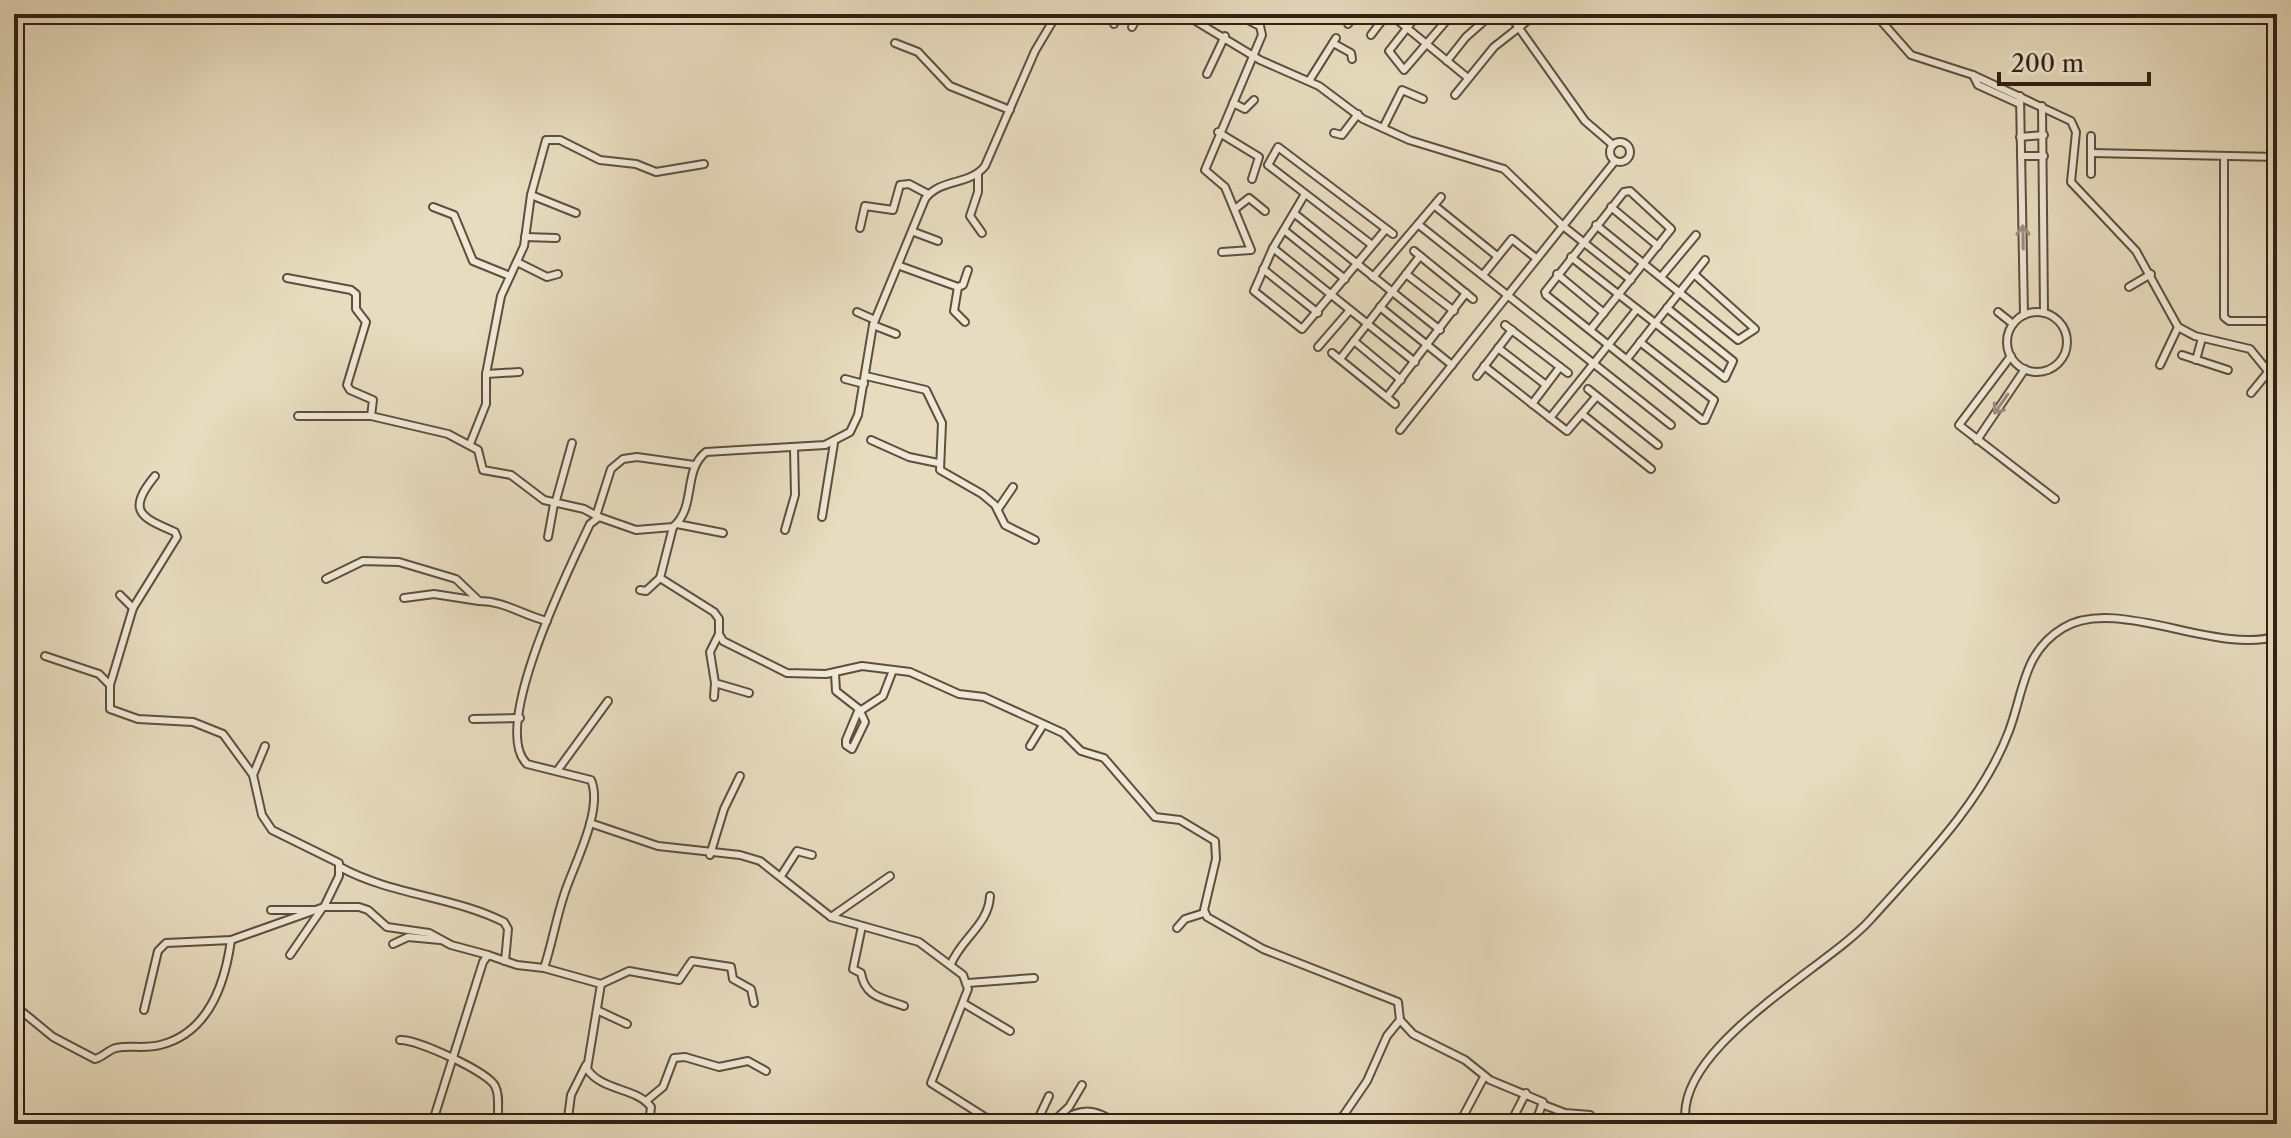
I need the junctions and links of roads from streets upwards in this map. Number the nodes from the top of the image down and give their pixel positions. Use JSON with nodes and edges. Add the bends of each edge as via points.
{"nodes":[{"id":1,"x":1057,"y":14,"type":"edge"},
{"id":2,"x":1118,"y":14,"type":"edge"},
{"id":3,"x":1139,"y":14,"type":"edge"},
{"id":4,"x":1184,"y":14,"type":"edge"},
{"id":5,"x":1247,"y":14,"type":"edge"},
{"id":6,"x":1266,"y":14,"type":"edge"},
{"id":7,"x":1356,"y":14,"type":"edge"},
{"id":8,"x":1389,"y":14,"type":"edge"},
{"id":9,"x":1418,"y":14,"type":"edge"},
{"id":10,"x":1476,"y":14,"type":"edge"},
{"id":11,"x":1492,"y":14,"type":"edge"},
{"id":12,"x":1509,"y":14,"type":"edge"},
{"id":13,"x":1536,"y":14,"type":"edge"},
{"id":14,"x":1878,"y":15,"type":"edge"},
{"id":15,"x":1447,"y":16,"type":"edge"},
{"id":16,"x":1482,"y":22,"type":"junction"},
{"id":17,"x":1114,"y":24,"type":"dead end"},
{"id":18,"x":1256,"y":24,"type":"junction"},
{"id":19,"x":1348,"y":24,"type":"dead end"},
{"id":20,"x":1132,"y":27,"type":"dead end"},
{"id":21,"x":1519,"y":27,"type":"junction"},
{"id":22,"x":1407,"y":29,"type":"junction"},
{"id":23,"x":1371,"y":35,"type":"dead end"},
{"id":24,"x":1225,"y":36,"type":"junction"},
{"id":25,"x":895,"y":43,"type":"dead end"},
{"id":26,"x":1427,"y":44,"type":"junction"},
{"id":27,"x":1252,"y":56,"type":"junction"},
{"id":28,"x":1352,"y":59,"type":"dead end"},
{"id":29,"x":1447,"y":61,"type":"junction"},
{"id":30,"x":1207,"y":74,"type":"dead end"},
{"id":31,"x":1468,"y":78,"type":"junction"},
{"id":32,"x":1309,"y":81,"type":"junction"},
{"id":33,"x":1455,"y":95,"type":"dead end"},
{"id":34,"x":1423,"y":99,"type":"dead end"},
{"id":35,"x":1254,"y":100,"type":"dead end"},
{"id":36,"x":2020,"y":100,"type":"junction"},
{"id":37,"x":1233,"y":103,"type":"junction"},
{"id":38,"x":2042,"y":106,"type":"junction"},
{"id":39,"x":1010,"y":110,"type":"junction"},
{"id":40,"x":1358,"y":114,"type":"junction"},
{"id":41,"x":1383,"y":128,"type":"junction"},
{"id":42,"x":1218,"y":132,"type":"junction"},
{"id":43,"x":1334,"y":133,"type":"dead end"},
{"id":44,"x":2044,"y":135,"type":"junction"},
{"id":45,"x":2091,"y":136,"type":"dead end"},
{"id":46,"x":2020,"y":137,"type":"junction"},
{"id":47,"x":1613,"y":145,"type":"junction"},
{"id":48,"x":2092,"y":153,"type":"junction"},
{"id":49,"x":2021,"y":156,"type":"junction"},
{"id":50,"x":2044,"y":156,"type":"junction"},
{"id":51,"x":2224,"y":156,"type":"junction"},
{"id":52,"x":2277,"y":157,"type":"edge"},
{"id":53,"x":1615,"y":161,"type":"junction"},
{"id":54,"x":704,"y":164,"type":"dead end"},
{"id":55,"x":978,"y":174,"type":"junction"},
{"id":56,"x":2091,"y":174,"type":"dead end"},
{"id":57,"x":1252,"y":179,"type":"dead end"},
{"id":58,"x":928,"y":194,"type":"junction"},
{"id":59,"x":1305,"y":194,"type":"junction"},
{"id":60,"x":531,"y":195,"type":"junction"},
{"id":61,"x":1441,"y":197,"type":"dead end"},
{"id":62,"x":1435,"y":206,"type":"junction"},
{"id":63,"x":433,"y":207,"type":"dead end"},
{"id":64,"x":1611,"y":207,"type":"junction"},
{"id":65,"x":1235,"y":209,"type":"junction"},
{"id":66,"x":1265,"y":211,"type":"dead end"},
{"id":67,"x":576,"y":213,"type":"dead end"},
{"id":68,"x":1295,"y":214,"type":"junction"},
{"id":69,"x":1419,"y":225,"type":"junction"},
{"id":70,"x":1596,"y":225,"type":"junction"},
{"id":71,"x":1563,"y":226,"type":"junction"},
{"id":72,"x":860,"y":228,"type":"dead end"},
{"id":73,"x":1386,"y":229,"type":"junction"},
{"id":74,"x":1284,"y":230,"type":"junction"},
{"id":75,"x":914,"y":232,"type":"junction"},
{"id":76,"x":982,"y":233,"type":"dead end"},
{"id":77,"x":1393,"y":234,"type":"dead end"},
{"id":78,"x":1696,"y":235,"type":"dead end"},
{"id":79,"x":525,"y":237,"type":"junction"},
{"id":80,"x":556,"y":238,"type":"dead end"},
{"id":81,"x":938,"y":241,"type":"dead end"},
{"id":82,"x":1584,"y":242,"type":"junction"},
{"id":83,"x":1372,"y":245,"type":"junction"},
{"id":84,"x":1658,"y":246,"type":"junction"},
{"id":85,"x":1273,"y":248,"type":"junction"},
{"id":86,"x":1222,"y":252,"type":"dead end"},
{"id":87,"x":1497,"y":256,"type":"junction"},
{"id":88,"x":1571,"y":257,"type":"junction"},
{"id":89,"x":1536,"y":258,"type":"junction"},
{"id":90,"x":1705,"y":260,"type":"dead end"},
{"id":91,"x":517,"y":262,"type":"junction"},
{"id":92,"x":1358,"y":263,"type":"junction"},
{"id":93,"x":1644,"y":264,"type":"junction"},
{"id":94,"x":900,"y":266,"type":"junction"},
{"id":95,"x":1263,"y":269,"type":"junction"},
{"id":96,"x":968,"y":270,"type":"dead end"},
{"id":97,"x":558,"y":274,"type":"dead end"},
{"id":98,"x":1406,"y":274,"type":"junction"},
{"id":99,"x":1557,"y":274,"type":"junction"},
{"id":100,"x":1694,"y":274,"type":"junction"},
{"id":101,"x":2151,"y":274,"type":"junction"},
{"id":102,"x":1483,"y":275,"type":"junction"},
{"id":103,"x":510,"y":276,"type":"junction"},
{"id":104,"x":1373,"y":277,"type":"junction"},
{"id":105,"x":1661,"y":277,"type":"junction"},
{"id":106,"x":287,"y":278,"type":"dead end"},
{"id":107,"x":1345,"y":279,"type":"junction"},
{"id":108,"x":1631,"y":280,"type":"junction"},
{"id":109,"x":958,"y":287,"type":"junction"},
{"id":110,"x":2129,"y":287,"type":"dead end"},
{"id":111,"x":1391,"y":292,"type":"junction"},
{"id":112,"x":1679,"y":292,"type":"junction"},
{"id":113,"x":1466,"y":293,"type":"junction"},
{"id":114,"x":1333,"y":295,"type":"junction"},
{"id":115,"x":1508,"y":295,"type":"junction"},
{"id":116,"x":1618,"y":295,"type":"junction"},
{"id":117,"x":1473,"y":299,"type":"dead end"},
{"id":118,"x":1380,"y":307,"type":"junction"},
{"id":119,"x":1667,"y":308,"type":"junction"},
{"id":120,"x":1637,"y":309,"type":"junction"},
{"id":121,"x":1350,"y":310,"type":"junction"},
{"id":122,"x":1454,"y":311,"type":"junction"},
{"id":123,"x":857,"y":312,"type":"dead end"},
{"id":124,"x":1998,"y":312,"type":"dead end"},
{"id":125,"x":1318,"y":313,"type":"junction"},
{"id":126,"x":1604,"y":313,"type":"junction"},
{"id":127,"x":2044,"y":313,"type":"junction"},
{"id":128,"x":2024,"y":315,"type":"junction"},
{"id":129,"x":2277,"y":321,"type":"edge"},
{"id":130,"x":874,"y":322,"type":"junction"},
{"id":131,"x":965,"y":322,"type":"dead end"},
{"id":132,"x":1368,"y":324,"type":"junction"},
{"id":133,"x":1655,"y":324,"type":"junction"},
{"id":134,"x":2013,"y":324,"type":"junction"},
{"id":135,"x":1505,"y":325,"type":"dead end"},
{"id":136,"x":2178,"y":327,"type":"junction"},
{"id":137,"x":1440,"y":330,"type":"junction"},
{"id":138,"x":1512,"y":330,"type":"junction"},
{"id":139,"x":1590,"y":330,"type":"junction"},
{"id":140,"x":896,"y":334,"type":"dead end"},
{"id":141,"x":2202,"y":338,"type":"junction"},
{"id":142,"x":1354,"y":341,"type":"junction"},
{"id":143,"x":1640,"y":342,"type":"junction"},
{"id":144,"x":1609,"y":344,"type":"junction"},
{"id":145,"x":1427,"y":346,"type":"junction"},
{"id":146,"x":1318,"y":347,"type":"dead end"},
{"id":147,"x":1498,"y":348,"type":"junction"},
{"id":148,"x":1332,"y":353,"type":"dead end"},
{"id":149,"x":2182,"y":355,"type":"dead end"},
{"id":150,"x":2011,"y":356,"type":"junction"},
{"id":151,"x":1340,"y":359,"type":"junction"},
{"id":152,"x":1627,"y":359,"type":"junction"},
{"id":153,"x":2196,"y":360,"type":"junction"},
{"id":154,"x":1415,"y":362,"type":"junction"},
{"id":155,"x":1593,"y":363,"type":"junction"},
{"id":156,"x":1452,"y":365,"type":"junction"},
{"id":157,"x":2160,"y":365,"type":"dead end"},
{"id":158,"x":1484,"y":366,"type":"junction"},
{"id":159,"x":1560,"y":367,"type":"junction"},
{"id":160,"x":2025,"y":369,"type":"junction"},
{"id":161,"x":2228,"y":370,"type":"dead end"},
{"id":162,"x":2269,"y":371,"type":"junction"},
{"id":163,"x":519,"y":372,"type":"dead end"},
{"id":164,"x":1568,"y":373,"type":"dead end"},
{"id":165,"x":486,"y":374,"type":"junction"},
{"id":166,"x":1477,"y":376,"type":"dead end"},
{"id":167,"x":845,"y":379,"type":"dead end"},
{"id":168,"x":865,"y":380,"type":"junction"},
{"id":169,"x":1401,"y":380,"type":"junction"},
{"id":170,"x":2277,"y":382,"type":"edge"},
{"id":171,"x":1546,"y":385,"type":"junction"},
{"id":172,"x":1588,"y":389,"type":"dead end"},
{"id":173,"x":2251,"y":393,"type":"dead end"},
{"id":174,"x":1387,"y":397,"type":"junction"},
{"id":175,"x":1596,"y":397,"type":"junction"},
{"id":176,"x":1395,"y":404,"type":"dead end"},
{"id":177,"x":1532,"y":404,"type":"junction"},
{"id":178,"x":1582,"y":414,"type":"junction"},
{"id":179,"x":298,"y":416,"type":"dead end"},
{"id":180,"x":371,"y":416,"type":"junction"},
{"id":181,"x":1550,"y":418,"type":"junction"},
{"id":182,"x":1671,"y":425,"type":"dead end"},
{"id":183,"x":1400,"y":430,"type":"dead end"},
{"id":184,"x":871,"y":440,"type":"dead end"},
{"id":185,"x":1977,"y":440,"type":"junction"},
{"id":186,"x":572,"y":443,"type":"dead end"},
{"id":187,"x":834,"y":443,"type":"junction"},
{"id":188,"x":470,"y":444,"type":"junction"},
{"id":189,"x":1658,"y":445,"type":"dead end"},
{"id":190,"x":794,"y":448,"type":"junction"},
{"id":191,"x":938,"y":463,"type":"junction"},
{"id":192,"x":694,"y":465,"type":"junction"},
{"id":193,"x":1651,"y":469,"type":"dead end"},
{"id":194,"x":155,"y":476,"type":"dead end"},
{"id":195,"x":1013,"y":487,"type":"dead end"},
{"id":196,"x":2055,"y":499,"type":"dead end"},
{"id":197,"x":554,"y":504,"type":"junction"},
{"id":198,"x":998,"y":509,"type":"junction"},
{"id":199,"x":597,"y":516,"type":"junction"},
{"id":200,"x":822,"y":517,"type":"dead end"},
{"id":201,"x":675,"y":525,"type":"junction"},
{"id":202,"x":785,"y":530,"type":"dead end"},
{"id":203,"x":723,"y":533,"type":"dead end"},
{"id":204,"x":548,"y":537,"type":"dead end"},
{"id":205,"x":1035,"y":540,"type":"dead end"},
{"id":206,"x":660,"y":578,"type":"junction"},
{"id":207,"x":326,"y":579,"type":"dead end"},
{"id":208,"x":640,"y":590,"type":"dead end"},
{"id":209,"x":120,"y":595,"type":"dead end"},
{"id":210,"x":404,"y":598,"type":"dead end"},
{"id":211,"x":479,"y":601,"type":"junction"},
{"id":212,"x":133,"y":608,"type":"junction"},
{"id":213,"x":547,"y":621,"type":"junction"},
{"id":214,"x":719,"y":634,"type":"junction"},
{"id":215,"x":2277,"y":636,"type":"edge"},
{"id":216,"x":45,"y":656,"type":"dead end"},
{"id":217,"x":893,"y":670,"type":"junction"},
{"id":218,"x":835,"y":673,"type":"junction"},
{"id":219,"x":715,"y":683,"type":"junction"},
{"id":220,"x":110,"y":685,"type":"junction"},
{"id":221,"x":749,"y":693,"type":"dead end"},
{"id":222,"x":714,"y":697,"type":"dead end"},
{"id":223,"x":608,"y":701,"type":"dead end"},
{"id":224,"x":860,"y":710,"type":"junction"},
{"id":225,"x":520,"y":718,"type":"junction"},
{"id":226,"x":473,"y":719,"type":"dead end"},
{"id":227,"x":1043,"y":725,"type":"junction"},
{"id":228,"x":265,"y":746,"type":"dead end"},
{"id":229,"x":1030,"y":746,"type":"dead end"},
{"id":230,"x":557,"y":771,"type":"junction"},
{"id":231,"x":253,"y":775,"type":"junction"},
{"id":232,"x":740,"y":776,"type":"dead end"},
{"id":233,"x":590,"y":823,"type":"junction"},
{"id":234,"x":710,"y":855,"type":"junction"},
{"id":235,"x":812,"y":855,"type":"dead end"},
{"id":236,"x":340,"y":867,"type":"junction"},
{"id":237,"x":781,"y":876,"type":"junction"},
{"id":238,"x":890,"y":876,"type":"dead end"},
{"id":239,"x":990,"y":896,"type":"dead end"},
{"id":240,"x":322,"y":909,"type":"junction"},
{"id":241,"x":271,"y":910,"type":"dead end"},
{"id":242,"x":1204,"y":913,"type":"junction"},
{"id":243,"x":831,"y":917,"type":"junction"},
{"id":244,"x":862,"y":926,"type":"junction"},
{"id":245,"x":1177,"y":928,"type":"dead end"},
{"id":246,"x":231,"y":940,"type":"junction"},
{"id":247,"x":444,"y":941,"type":"junction"},
{"id":248,"x":393,"y":944,"type":"dead end"},
{"id":249,"x":290,"y":955,"type":"dead end"},
{"id":250,"x":488,"y":955,"type":"junction"},
{"id":251,"x":505,"y":961,"type":"junction"},
{"id":252,"x":951,"y":964,"type":"junction"},
{"id":253,"x":544,"y":968,"type":"junction"},
{"id":254,"x":1034,"y":978,"type":"dead end"},
{"id":255,"x":968,"y":983,"type":"junction"},
{"id":256,"x":601,"y":984,"type":"junction"},
{"id":257,"x":754,"y":1003,"type":"dead end"},
{"id":258,"x":963,"y":1003,"type":"junction"},
{"id":259,"x":14,"y":1005,"type":"edge"},
{"id":260,"x":904,"y":1006,"type":"dead end"},
{"id":261,"x":144,"y":1010,"type":"dead end"},
{"id":262,"x":599,"y":1011,"type":"junction"},
{"id":263,"x":1400,"y":1020,"type":"junction"},
{"id":264,"x":627,"y":1024,"type":"dead end"},
{"id":265,"x":1010,"y":1031,"type":"dead end"},
{"id":266,"x":400,"y":1040,"type":"dead end"},
{"id":267,"x":455,"y":1057,"type":"junction"},
{"id":268,"x":586,"y":1065,"type":"junction"},
{"id":269,"x":766,"y":1071,"type":"dead end"},
{"id":270,"x":1484,"y":1077,"type":"junction"},
{"id":271,"x":1082,"y":1085,"type":"dead end"},
{"id":272,"x":1526,"y":1093,"type":"junction"},
{"id":273,"x":1049,"y":1096,"type":"dead end"},
{"id":274,"x":646,"y":1101,"type":"junction"},
{"id":275,"x":1544,"y":1105,"type":"junction"},
{"id":276,"x":1590,"y":1115,"type":"dead end"},
{"id":277,"x":1341,"y":1119,"type":"dead end"},
{"id":278,"x":432,"y":1124,"type":"edge"},
{"id":279,"x":499,"y":1124,"type":"edge"},
{"id":280,"x":543,"y":1124,"type":"edge"},
{"id":281,"x":649,"y":1124,"type":"edge"},
{"id":282,"x":996,"y":1124,"type":"edge"},
{"id":283,"x":1050,"y":1124,"type":"edge"},
{"id":284,"x":1118,"y":1124,"type":"edge"},
{"id":285,"x":1459,"y":1124,"type":"edge"},
{"id":286,"x":1510,"y":1124,"type":"edge"},
{"id":287,"x":1535,"y":1124,"type":"edge"},
{"id":288,"x":1686,"y":1124,"type":"edge"}],
"edges":[{"from":1,"to":39,"type":"street"},
{"from":2,"to":17,"type":"street"},
{"from":3,"to":20,"type":"street"},
{"from":4,"to":24,"type":"street"},
{"from":5,"to":18,"type":"street"},
{"from":6,"to":18,"type":"street"},
{"from":7,"to":19,"type":"street"},
{"from":8,"to":22,"type":"street"},
{"from":8,"to":23,"type":"street"},
{"from":9,"to":22,"type":"street"},
{"from":10,"to":16,"type":"street"},
{"from":11,"to":16,"type":"street"},
{"from":12,"to":21,"type":"street"},
{"from":13,"to":21,"type":"street"},
{"from":14,"to":36,"type":"street","via":[[1911,55],[1973,75],[1978,85]]},
{"from":15,"to":26,"type":"street"},
{"from":16,"to":29,"type":"street"},
{"from":18,"to":27,"type":"street","via":[[1262,32]]},
{"from":21,"to":31,"type":"street"},
{"from":21,"to":47,"type":"street","via":[[1585,121]]},
{"from":22,"to":26,"type":"street"},
{"from":22,"to":26,"type":"street","via":[[1388,52],[1402,69],[1408,69]]},
{"from":24,"to":27,"type":"street"},
{"from":24,"to":30,"type":"street"},
{"from":25,"to":39,"type":"street","via":[[918,52],[950,86]]},
{"from":26,"to":29,"type":"street"},
{"from":27,"to":32,"type":"street"},
{"from":27,"to":37,"type":"street"},
{"from":28,"to":32,"type":"street","via":[[1334,41]]},
{"from":29,"to":31,"type":"street"},
{"from":31,"to":33,"type":"street"},
{"from":32,"to":40,"type":"street"},
{"from":34,"to":41,"type":"street","via":[[1402,90]]},
{"from":35,"to":37,"type":"street","via":[[1245,109]]},
{"from":36,"to":38,"type":"street"},
{"from":36,"to":46,"type":"street"},
{"from":37,"to":42,"type":"street"},
{"from":38,"to":44,"type":"street"},
{"from":38,"to":101,"type":"street","via":[[2075,125],[2071,182],[2132,246]]},
{"from":39,"to":55,"type":"street"},
{"from":40,"to":41,"type":"street"},
{"from":40,"to":43,"type":"street","via":[[1342,135]]},
{"from":41,"to":71,"type":"street","via":[[1504,169]]},
{"from":42,"to":57,"type":"street","via":[[1259,157]]},
{"from":42,"to":65,"type":"street","via":[[1205,170],[1225,187]]},
{"from":44,"to":46,"type":"street"},
{"from":44,"to":50,"type":"street"},
{"from":45,"to":48,"type":"street"},
{"from":46,"to":49,"type":"street"},
{"from":47,"to":53,"type":"street","via":[[1609,152]]},
{"from":47,"to":53,"type":"street","via":[[1625,143],[1631,152],[1625,161]]},
{"from":48,"to":51,"type":"street"},
{"from":48,"to":56,"type":"street"},
{"from":49,"to":50,"type":"street"},
{"from":128,"to":49,"type":"street","one_way":true},
{"from":50,"to":127,"type":"street"},
{"from":51,"to":52,"type":"street"},
{"from":51,"to":129,"type":"street","via":[[2224,317]]},
{"from":53,"to":71,"type":"street"},
{"from":54,"to":60,"type":"street","via":[[656,172],[600,160],[550,138]]},
{"from":55,"to":58,"type":"street"},
{"from":55,"to":76,"type":"street","via":[[970,211]]},
{"from":58,"to":72,"type":"street","via":[[900,185],[893,210],[866,205]]},
{"from":58,"to":75,"type":"street"},
{"from":59,"to":68,"type":"street"},
{"from":59,"to":73,"type":"street","via":[[1268,165],[1282,146]]},
{"from":59,"to":83,"type":"street"},
{"from":60,"to":67,"type":"street"},
{"from":60,"to":79,"type":"street"},
{"from":61,"to":62,"type":"street"},
{"from":62,"to":69,"type":"street"},
{"from":62,"to":87,"type":"street"},
{"from":63,"to":103,"type":"street","via":[[454,215],[473,261]]},
{"from":64,"to":70,"type":"street"},
{"from":64,"to":84,"type":"street"},
{"from":64,"to":84,"type":"street","via":[[1626,191],[1671,227]]},
{"from":65,"to":66,"type":"street","via":[[1249,198]]},
{"from":65,"to":86,"type":"street","via":[[1251,250]]},
{"from":68,"to":74,"type":"street"},
{"from":68,"to":92,"type":"street"},
{"from":69,"to":102,"type":"street"},
{"from":69,"to":104,"type":"street"},
{"from":70,"to":82,"type":"street"},
{"from":70,"to":93,"type":"street"},
{"from":71,"to":82,"type":"street"},
{"from":71,"to":89,"type":"street"},
{"from":73,"to":77,"type":"street"},
{"from":73,"to":83,"type":"street"},
{"from":74,"to":85,"type":"street"},
{"from":74,"to":107,"type":"street"},
{"from":75,"to":81,"type":"street"},
{"from":75,"to":94,"type":"street"},
{"from":78,"to":105,"type":"street"},
{"from":79,"to":80,"type":"street"},
{"from":79,"to":91,"type":"street"},
{"from":82,"to":88,"type":"street"},
{"from":82,"to":108,"type":"street"},
{"from":83,"to":92,"type":"street"},
{"from":84,"to":93,"type":"street"},
{"from":85,"to":95,"type":"street"},
{"from":85,"to":114,"type":"street"},
{"from":87,"to":89,"type":"street","via":[[1512,239]]},
{"from":87,"to":102,"type":"street"},
{"from":88,"to":99,"type":"street"},
{"from":88,"to":116,"type":"street"},
{"from":89,"to":115,"type":"street"},
{"from":90,"to":100,"type":"street"},
{"from":91,"to":97,"type":"street","via":[[547,277]]},
{"from":91,"to":103,"type":"street"},
{"from":92,"to":104,"type":"street"},
{"from":92,"to":107,"type":"street"},
{"from":93,"to":105,"type":"street"},
{"from":93,"to":108,"type":"street"},
{"from":94,"to":109,"type":"street"},
{"from":94,"to":130,"type":"street"},
{"from":95,"to":125,"type":"street"},
{"from":95,"to":125,"type":"street","via":[[1254,291],[1304,329]]},
{"from":96,"to":109,"type":"street"},
{"from":98,"to":111,"type":"street"},
{"from":98,"to":113,"type":"street","via":[[1417,254]]},
{"from":98,"to":122,"type":"street"},
{"from":99,"to":126,"type":"street"},
{"from":99,"to":139,"type":"street","via":[[1545,292]]},
{"from":100,"to":112,"type":"street"},
{"from":100,"to":112,"type":"street","via":[[1755,326],[1749,335],[1738,340]]},
{"from":101,"to":110,"type":"street"},
{"from":101,"to":136,"type":"street"},
{"from":102,"to":115,"type":"street"},
{"from":103,"to":165,"type":"street"},
{"from":104,"to":111,"type":"street"},
{"from":105,"to":112,"type":"street"},
{"from":106,"to":180,"type":"street","via":[[356,294],[356,309],[366,322],[347,385],[373,400]]},
{"from":107,"to":114,"type":"street"},
{"from":108,"to":116,"type":"street"},
{"from":109,"to":131,"type":"street","via":[[954,311]]},
{"from":111,"to":118,"type":"street"},
{"from":111,"to":137,"type":"street"},
{"from":112,"to":119,"type":"street"},
{"from":113,"to":117,"type":"street"},
{"from":113,"to":122,"type":"street"},
{"from":114,"to":121,"type":"street"},
{"from":114,"to":125,"type":"street"},
{"from":115,"to":155,"type":"street"},
{"from":115,"to":156,"type":"street"},
{"from":116,"to":120,"type":"street"},
{"from":116,"to":126,"type":"street"},
{"from":118,"to":132,"type":"street"},
{"from":118,"to":145,"type":"street"},
{"from":119,"to":133,"type":"street"},
{"from":119,"to":133,"type":"street","via":[[1733,361],[1725,378]]},
{"from":120,"to":133,"type":"street"},
{"from":120,"to":144,"type":"street"},
{"from":121,"to":132,"type":"street"},
{"from":121,"to":146,"type":"street"},
{"from":122,"to":137,"type":"street"},
{"from":123,"to":130,"type":"street"},
{"from":124,"to":134,"type":"street"},
{"from":126,"to":139,"type":"street"},
{"from":127,"to":128,"type":"street"},
{"from":127,"to":160,"type":"street","via":[[2063,327],[2065,351],[2049,369]]},
{"from":128,"to":134,"type":"street"},
{"from":130,"to":140,"type":"street"},
{"from":130,"to":168,"type":"street"},
{"from":132,"to":142,"type":"street"},
{"from":132,"to":154,"type":"street"},
{"from":133,"to":143,"type":"street"},
{"from":134,"to":150,"type":"street","via":[[2007,337]]},
{"from":135,"to":138,"type":"street"},
{"from":136,"to":141,"type":"street"},
{"from":136,"to":157,"type":"street"},
{"from":137,"to":145,"type":"street"},
{"from":138,"to":147,"type":"street"},
{"from":138,"to":159,"type":"street"},
{"from":139,"to":144,"type":"street"},
{"from":141,"to":153,"type":"street"},
{"from":141,"to":162,"type":"street","via":[[2250,349]]},
{"from":142,"to":151,"type":"street"},
{"from":142,"to":169,"type":"street"},
{"from":143,"to":152,"type":"street"},
{"from":143,"to":152,"type":"street","via":[[1714,400],[1702,420]]},
{"from":144,"to":152,"type":"street"},
{"from":144,"to":155,"type":"street"},
{"from":145,"to":154,"type":"street"},
{"from":145,"to":156,"type":"street"},
{"from":147,"to":158,"type":"street"},
{"from":147,"to":171,"type":"street"},
{"from":148,"to":151,"type":"street"},
{"from":149,"to":153,"type":"street"},
{"from":150,"to":160,"type":"street"},
{"from":150,"to":185,"type":"street","via":[[1959,424]]},
{"from":151,"to":174,"type":"street"},
{"from":153,"to":161,"type":"street"},
{"from":154,"to":169,"type":"street"},
{"from":155,"to":181,"type":"street"},
{"from":155,"to":182,"type":"street"},
{"from":156,"to":183,"type":"street"},
{"from":158,"to":166,"type":"street"},
{"from":158,"to":177,"type":"street"},
{"from":159,"to":164,"type":"street"},
{"from":159,"to":171,"type":"street"},
{"from":160,"to":185,"type":"street","one_way":true},
{"from":162,"to":170,"type":"street"},
{"from":162,"to":173,"type":"street"},
{"from":163,"to":165,"type":"street"},
{"from":165,"to":188,"type":"street","via":[[486,404]]},
{"from":167,"to":168,"type":"street"},
{"from":168,"to":187,"type":"street","via":[[855,425]]},
{"from":168,"to":191,"type":"street","via":[[926,390],[942,423]]},
{"from":169,"to":174,"type":"street"},
{"from":171,"to":177,"type":"street"},
{"from":172,"to":175,"type":"street"},
{"from":174,"to":176,"type":"street"},
{"from":175,"to":178,"type":"street"},
{"from":175,"to":189,"type":"street"},
{"from":177,"to":181,"type":"street"},
{"from":178,"to":181,"type":"street","via":[[1568,431]]},
{"from":178,"to":193,"type":"street"},
{"from":179,"to":180,"type":"street"},
{"from":180,"to":188,"type":"street"},
{"from":184,"to":191,"type":"street"},
{"from":185,"to":196,"type":"street"},
{"from":186,"to":197,"type":"street"},
{"from":187,"to":190,"type":"street"},
{"from":187,"to":200,"type":"street"},
{"from":188,"to":197,"type":"street","via":[[480,453],[483,470],[511,475]]},
{"from":190,"to":192,"type":"street","via":[[716,449]]},
{"from":190,"to":202,"type":"street","via":[[795,495]]},
{"from":191,"to":198,"type":"street","via":[[942,472]]},
{"from":192,"to":199,"type":"street","via":[[623,459],[611,469]]},
{"from":192,"to":201,"type":"street","via":[[689,495]]},
{"from":194,"to":212,"type":"street","via":[[141,493],[139,509],[145,519],[177,535]]},
{"from":195,"to":198,"type":"street"},
{"from":197,"to":199,"type":"street"},
{"from":197,"to":204,"type":"street"},
{"from":198,"to":205,"type":"street","via":[[1005,525]]},
{"from":199,"to":201,"type":"street","via":[[636,530]]},
{"from":199,"to":213,"type":"street"},
{"from":201,"to":203,"type":"street"},
{"from":201,"to":206,"type":"street"},
{"from":206,"to":208,"type":"street"},
{"from":206,"to":214,"type":"street","via":[[714,612]]},
{"from":207,"to":211,"type":"street","via":[[363,561],[399,562],[456,579]]},
{"from":209,"to":212,"type":"street"},
{"from":210,"to":211,"type":"street","via":[[434,594]]},
{"from":211,"to":213,"type":"street","via":[[501,601]]},
{"from":212,"to":220,"type":"street"},
{"from":213,"to":225,"type":"street","via":[[527,670]]},
{"from":214,"to":218,"type":"street","via":[[723,641],[787,673]]},
{"from":214,"to":219,"type":"street","via":[[710,652]]},
{"from":215,"to":288,"type":"street","via":[[2251,641],[2100,618],[2066,626],[2041,645],[2025,669],[1997,762],[1964,809],[1867,923],[1750,1014],[1719,1049],[1690,1093]]},
{"from":216,"to":220,"type":"street","via":[[99,674]]},
{"from":217,"to":218,"type":"street","via":[[862,666]]},
{"from":217,"to":224,"type":"street","via":[[883,696]]},
{"from":217,"to":227,"type":"street","via":[[917,674],[959,694],[984,697]]},
{"from":218,"to":224,"type":"street","via":[[836,691]]},
{"from":219,"to":221,"type":"street"},
{"from":219,"to":222,"type":"street"},
{"from":220,"to":231,"type":"street","via":[[112,711],[213,729],[231,743]]},
{"from":223,"to":230,"type":"street"},
{"from":224,"to":224,"type":"street","via":[[846,740],[852,749],[865,722]]},
{"from":225,"to":226,"type":"street"},
{"from":225,"to":230,"type":"street","via":[[520,758]]},
{"from":227,"to":229,"type":"street"},
{"from":227,"to":242,"type":"street","via":[[1063,733],[1081,751],[1104,758],[1155,817],[1180,820],[1213,838],[1217,852]]},
{"from":228,"to":231,"type":"street"},
{"from":230,"to":233,"type":"street","via":[[591,780]]},
{"from":231,"to":236,"type":"street","via":[[262,815],[272,830],[314,848]]},
{"from":232,"to":234,"type":"street"},
{"from":233,"to":234,"type":"street","via":[[644,843]]},
{"from":233,"to":253,"type":"street"},
{"from":234,"to":237,"type":"street","via":[[750,857]]},
{"from":235,"to":237,"type":"street","via":[[797,851]]},
{"from":236,"to":240,"type":"street"},
{"from":236,"to":251,"type":"street","via":[[367,881],[465,905],[504,922]]},
{"from":237,"to":243,"type":"street"},
{"from":238,"to":243,"type":"street"},
{"from":239,"to":252,"type":"street","via":[[986,916],[958,947]]},
{"from":240,"to":241,"type":"street"},
{"from":240,"to":246,"type":"street"},
{"from":240,"to":247,"type":"street","via":[[364,908],[387,927],[429,933]]},
{"from":240,"to":249,"type":"street"},
{"from":242,"to":245,"type":"street"},
{"from":242,"to":263,"type":"street","via":[[1263,949],[1398,1002]]},
{"from":243,"to":244,"type":"street"},
{"from":244,"to":252,"type":"street","via":[[913,939]]},
{"from":244,"to":260,"type":"street","via":[[852,967],[861,973],[867,991]]},
{"from":246,"to":259,"type":"street","via":[[216,1000],[183,1037],[160,1045],[115,1048],[95,1059],[53,1037]]},
{"from":246,"to":261,"type":"street","via":[[161,946]]},
{"from":247,"to":248,"type":"street","via":[[416,936]]},
{"from":247,"to":250,"type":"street"},
{"from":250,"to":251,"type":"street"},
{"from":250,"to":267,"type":"street"},
{"from":251,"to":253,"type":"street"},
{"from":252,"to":255,"type":"street"},
{"from":253,"to":256,"type":"street"},
{"from":254,"to":255,"type":"street"},
{"from":255,"to":258,"type":"street"},
{"from":256,"to":257,"type":"street","via":[[629,971],[679,980],[692,961],[731,967],[733,979],[751,989]]},
{"from":256,"to":262,"type":"street"},
{"from":258,"to":265,"type":"street"},
{"from":258,"to":282,"type":"street","via":[[931,1083]]},
{"from":262,"to":264,"type":"street"},
{"from":262,"to":268,"type":"street"},
{"from":263,"to":270,"type":"street","via":[[1413,1034],[1465,1060]]},
{"from":263,"to":277,"type":"street"},
{"from":266,"to":267,"type":"street"},
{"from":267,"to":278,"type":"street"},
{"from":267,"to":279,"type":"street","via":[[494,1084]]},
{"from":268,"to":274,"type":"street","via":[[596,1080]]},
{"from":268,"to":280,"type":"street","via":[[571,1095],[568,1118]]},
{"from":269,"to":274,"type":"street","via":[[748,1061],[719,1067],[679,1057],[671,1061],[660,1090]]},
{"from":270,"to":272,"type":"street"},
{"from":270,"to":285,"type":"street"},
{"from":271,"to":283,"type":"street"},
{"from":272,"to":275,"type":"street"},
{"from":272,"to":286,"type":"street"},
{"from":273,"to":283,"type":"street","via":[[1040,1115]]},
{"from":274,"to":281,"type":"street","via":[[651,1107]]},
{"from":275,"to":276,"type":"street"},
{"from":275,"to":287,"type":"street"},
{"from":283,"to":284,"type":"street","via":[[1086,1109]]}]}
